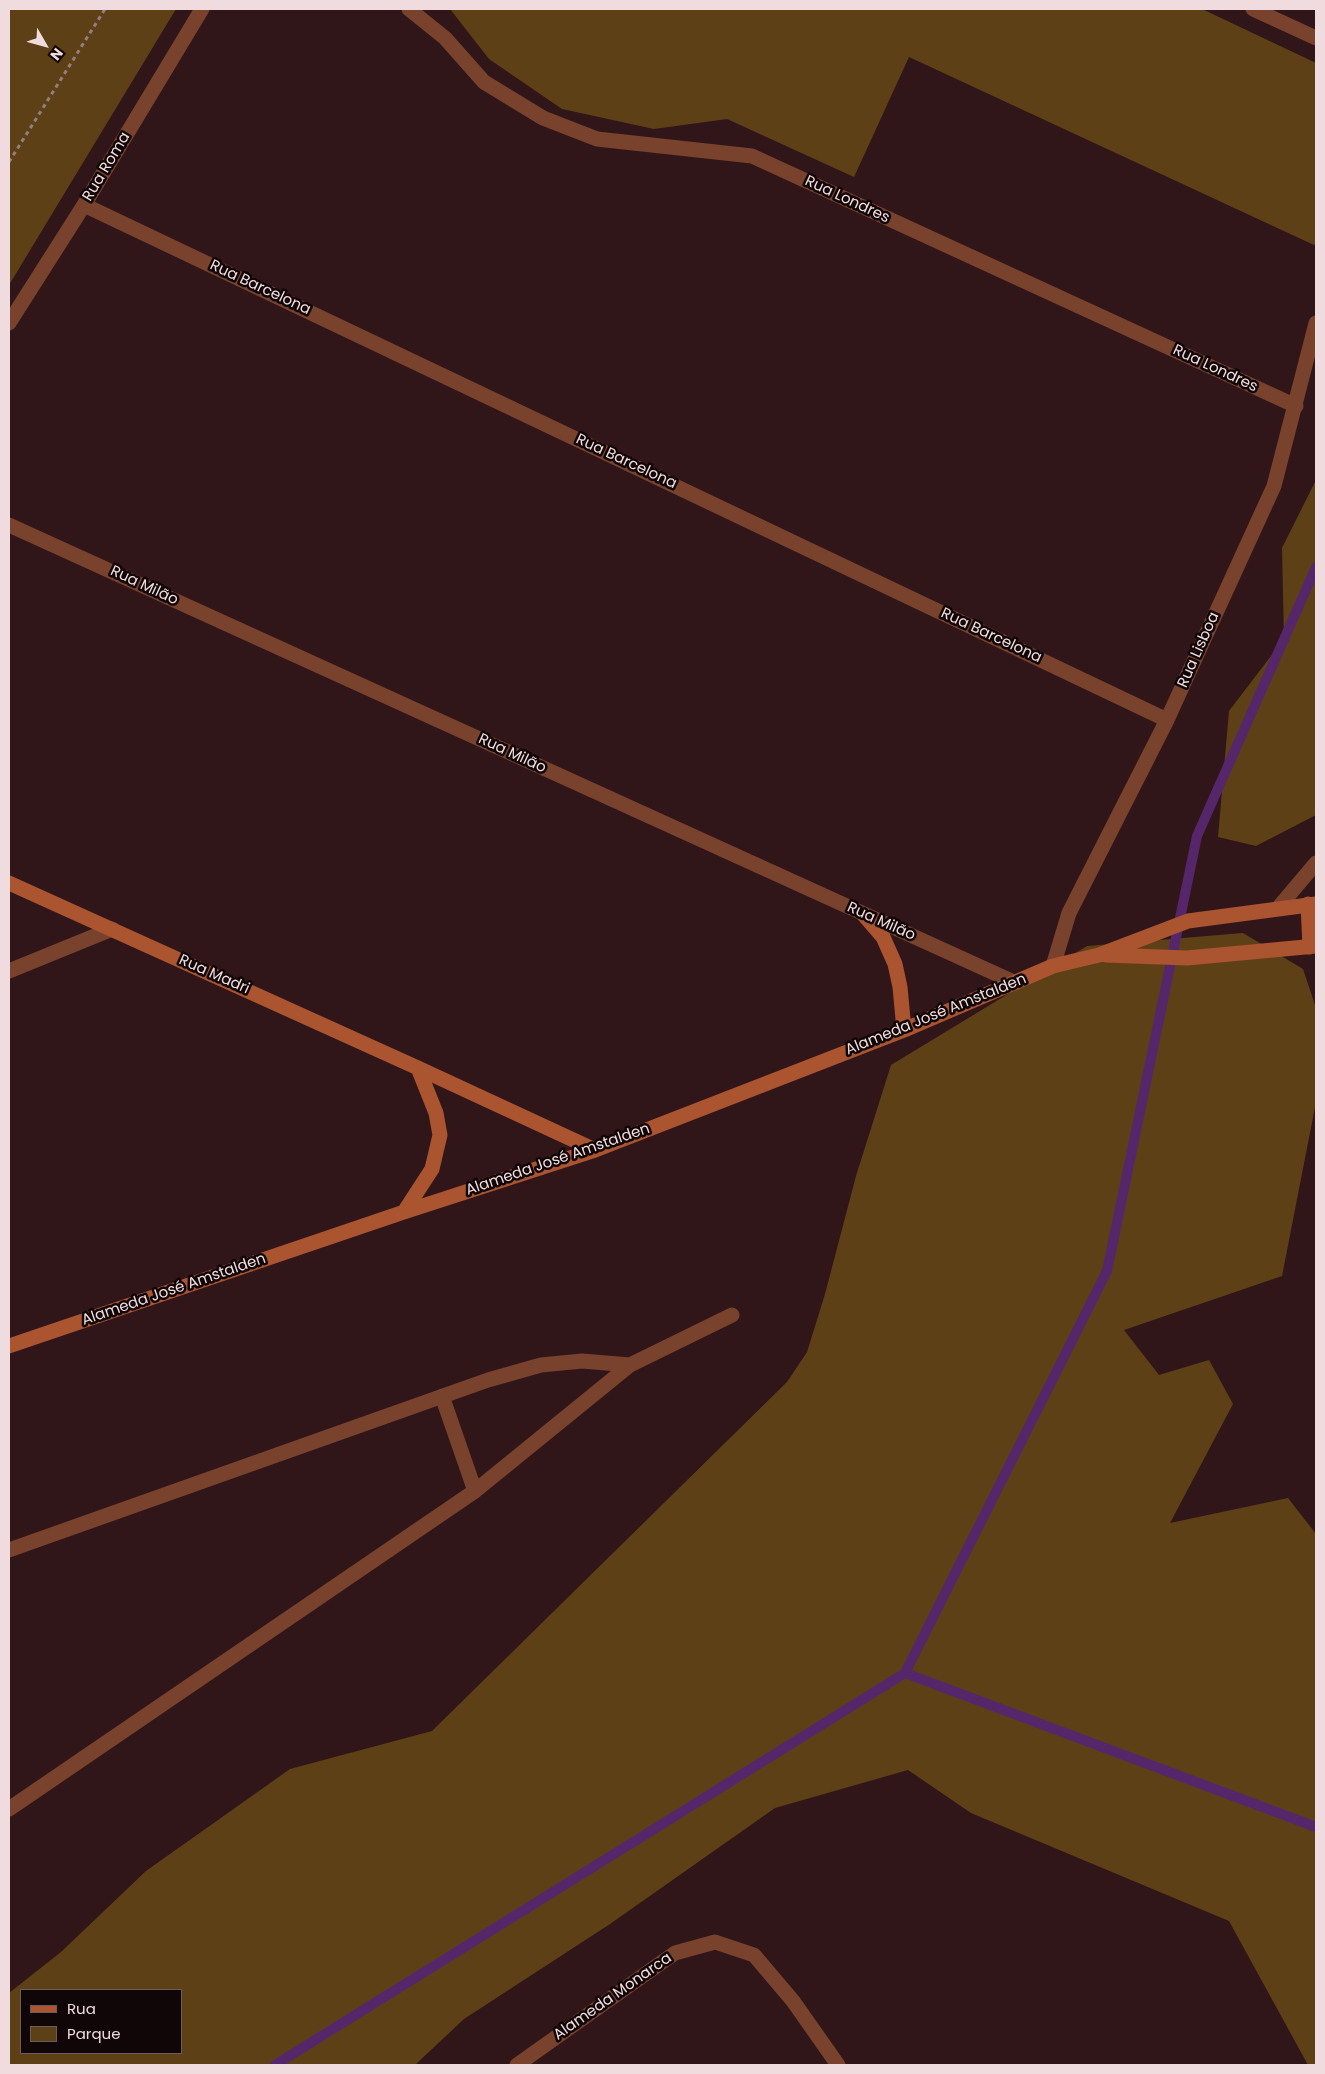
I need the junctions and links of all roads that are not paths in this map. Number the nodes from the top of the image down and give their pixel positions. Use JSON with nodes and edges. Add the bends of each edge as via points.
{"nodes":[{"id":1,"x":202,"y":9,"type":"edge"},
{"id":2,"x":409,"y":9,"type":"edge"},
{"id":3,"x":1253,"y":9,"type":"edge"},
{"id":4,"x":1316,"y":38,"type":"edge"},
{"id":5,"x":84,"y":204,"type":"junction"},
{"id":6,"x":9,"y":323,"type":"edge"},
{"id":7,"x":1316,"y":323,"type":"edge"},
{"id":8,"x":1296,"y":406,"type":"junction"},
{"id":9,"x":9,"y":525,"type":"edge"},
{"id":10,"x":1167,"y":720,"type":"junction"},
{"id":11,"x":1316,"y":863,"type":"edge"},
{"id":12,"x":9,"y":883,"type":"edge"},
{"id":13,"x":1312,"y":904,"type":"edge"},
{"id":14,"x":1278,"y":908,"type":"junction"},
{"id":15,"x":864,"y":915,"type":"junction"},
{"id":16,"x":112,"y":929,"type":"junction"},
{"id":17,"x":1313,"y":946,"type":"edge"},
{"id":18,"x":1099,"y":955,"type":"junction"},
{"id":19,"x":1053,"y":966,"type":"junction"},
{"id":20,"x":9,"y":970,"type":"edge"},
{"id":21,"x":1016,"y":983,"type":"junction"},
{"id":22,"x":904,"y":1030,"type":"junction"},
{"id":23,"x":418,"y":1068,"type":"junction"},
{"id":24,"x":595,"y":1150,"type":"junction"},
{"id":25,"x":404,"y":1212,"type":"junction"},
{"id":26,"x":732,"y":1315,"type":"dead end"},
{"id":27,"x":9,"y":1346,"type":"edge"},
{"id":28,"x":630,"y":1365,"type":"junction"},
{"id":29,"x":442,"y":1396,"type":"junction"},
{"id":30,"x":475,"y":1491,"type":"junction"},
{"id":31,"x":9,"y":1550,"type":"edge"},
{"id":32,"x":9,"y":1809,"type":"edge"},
{"id":33,"x":517,"y":2065,"type":"edge"},
{"id":34,"x":838,"y":2065,"type":"edge"}],
"edges":[{"from":1,"to":5,"type":"street","name":"Rua Roma"},
{"from":2,"to":8,"type":"street","name":"Rua Londres","via":[[445,38],[484,82],[543,118],[597,139],[752,156]]},
{"from":3,"to":4,"type":"street"},
{"from":5,"to":6,"type":"street","name":"Rua Roma"},
{"from":5,"to":10,"type":"street","name":"Rua Barcelona"},
{"from":7,"to":8,"type":"street","name":"Rua Lisboa"},
{"from":8,"to":10,"type":"street","name":"Rua Lisboa","via":[[1274,486]]},
{"from":9,"to":15,"type":"street","name":"Rua Milão"},
{"from":10,"to":19,"type":"street","name":"Rua Lisboa","via":[[1069,913]]},
{"from":11,"to":14,"type":"street"},
{"from":12,"to":16,"type":"street","name":"Rua Madri"},
{"from":13,"to":14,"type":"street","name":"Alameda José Amstalden"},
{"from":13,"to":17,"type":"street"},
{"from":14,"to":18,"type":"street","name":"Alameda José Amstalden","via":[[1188,920]]},
{"from":15,"to":21,"type":"street","name":"Rua Milão"},
{"from":15,"to":22,"type":"street","via":[[883,937],[895,964]]},
{"from":16,"to":20,"type":"street"},
{"from":16,"to":23,"type":"street","name":"Rua Madri"},
{"from":17,"to":18,"type":"street","name":"Alameda José Amstalden","via":[[1187,958]]},
{"from":18,"to":19,"type":"street","name":"Alameda José Amstalden"},
{"from":19,"to":21,"type":"street","name":"Alameda José Amstalden"},
{"from":21,"to":22,"type":"street","name":"Alameda José Amstalden"},
{"from":22,"to":24,"type":"street","name":"Alameda José Amstalden"},
{"from":23,"to":24,"type":"street","name":"Rua Madri"},
{"from":23,"to":25,"type":"street","via":[[436,1113],[440,1135],[432,1169]]},
{"from":24,"to":25,"type":"street","name":"Alameda José Amstalden"},
{"from":25,"to":27,"type":"street","name":"Alameda José Amstalden"},
{"from":26,"to":28,"type":"street"},
{"from":28,"to":29,"type":"street","via":[[582,1361],[540,1366]]},
{"from":28,"to":30,"type":"street"},
{"from":29,"to":30,"type":"street"},
{"from":29,"to":31,"type":"street"},
{"from":30,"to":32,"type":"street"},
{"from":33,"to":34,"type":"street","name":"Alameda Monarca","via":[[674,1953],[714,1942],[754,1955]]}]}
